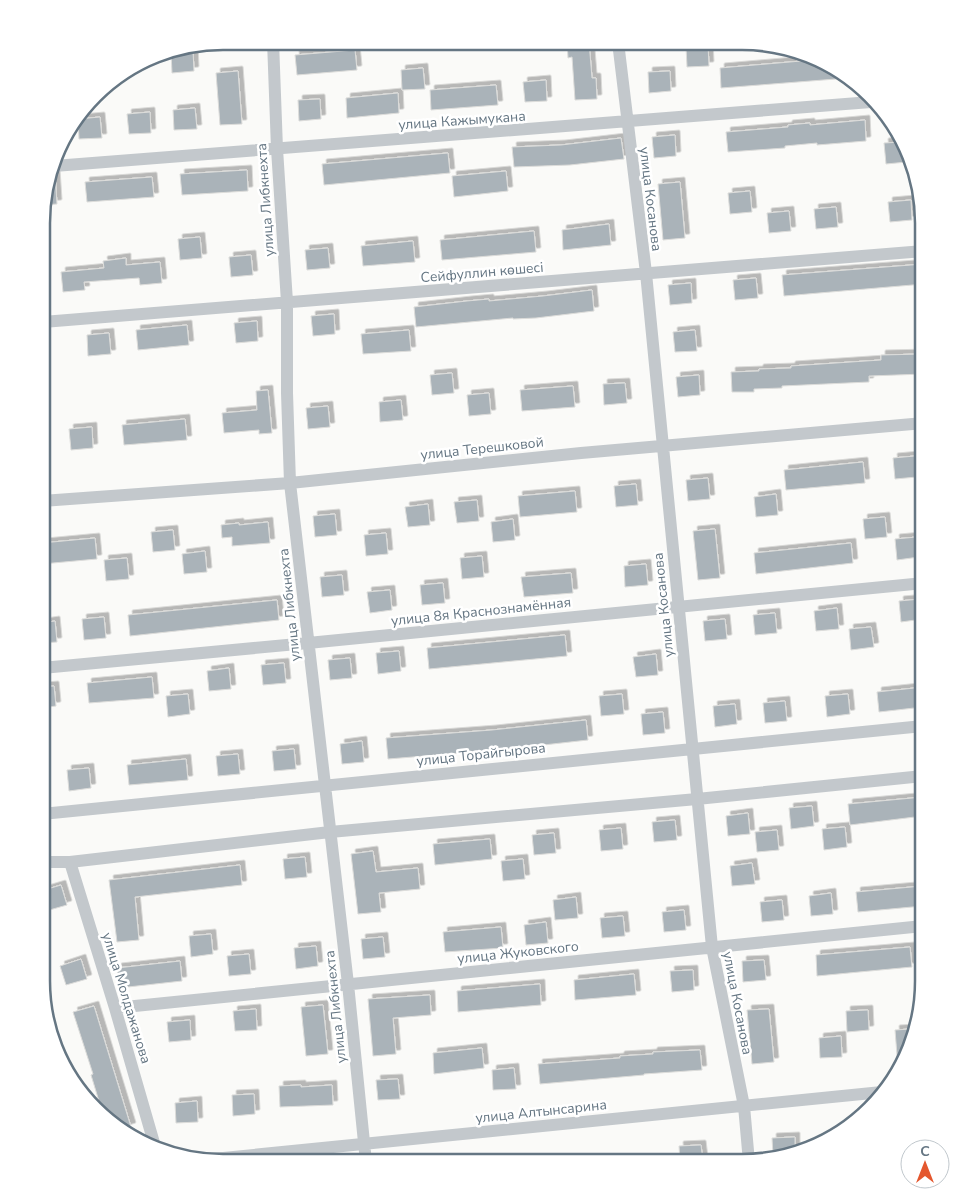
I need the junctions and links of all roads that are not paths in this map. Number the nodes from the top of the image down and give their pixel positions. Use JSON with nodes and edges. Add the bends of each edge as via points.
{"nodes":[{"id":1,"x":272,"y":50,"type":"edge"},
{"id":2,"x":619,"y":50,"type":"edge"},
{"id":3,"x":865,"y":102,"type":"edge"},
{"id":4,"x":627,"y":122,"type":"junction"},
{"id":5,"x":277,"y":149,"type":"junction"},
{"id":6,"x":60,"y":166,"type":"edge"},
{"id":7,"x":915,"y":252,"type":"edge"},
{"id":8,"x":646,"y":274,"type":"junction"},
{"id":9,"x":287,"y":302,"type":"junction"},
{"id":10,"x":50,"y":321,"type":"edge"},
{"id":11,"x":915,"y":424,"type":"edge"},
{"id":12,"x":662,"y":447,"type":"junction"},
{"id":13,"x":290,"y":483,"type":"junction"},
{"id":14,"x":50,"y":500,"type":"edge"},
{"id":15,"x":915,"y":584,"type":"edge"},
{"id":16,"x":678,"y":608,"type":"junction"},
{"id":17,"x":308,"y":643,"type":"junction"},
{"id":18,"x":50,"y":667,"type":"edge"},
{"id":19,"x":915,"y":727,"type":"edge"},
{"id":20,"x":693,"y":749,"type":"junction"},
{"id":21,"x":915,"y":777,"type":"edge"},
{"id":22,"x":324,"y":785,"type":"junction"},
{"id":23,"x":697,"y":799,"type":"junction"},
{"id":24,"x":50,"y":813,"type":"edge"},
{"id":25,"x":330,"y":832,"type":"junction"},
{"id":26,"x":50,"y":862,"type":"edge"},
{"id":27,"x":70,"y":862,"type":"junction"},
{"id":28,"x":915,"y":927,"type":"edge"},
{"id":29,"x":712,"y":947,"type":"junction"},
{"id":30,"x":348,"y":984,"type":"junction"},
{"id":31,"x":115,"y":1008,"type":"junction"},
{"id":32,"x":873,"y":1093,"type":"edge"},
{"id":33,"x":744,"y":1106,"type":"junction"},
{"id":34,"x":153,"y":1139,"type":"edge"},
{"id":35,"x":364,"y":1143,"type":"junction"},
{"id":36,"x":260,"y":1154,"type":"edge"},
{"id":37,"x":365,"y":1154,"type":"edge"},
{"id":38,"x":749,"y":1154,"type":"edge"}],
"edges":[{"from":1,"to":5,"type":"street","name":"улица Либкнехта"},
{"from":2,"to":4,"type":"street","name":"улица Косанова"},
{"from":3,"to":4,"type":"street","name":"улица Кажымукана"},
{"from":4,"to":5,"type":"street","name":"улица Кажымукана"},
{"from":4,"to":8,"type":"street","name":"улица Косанова"},
{"from":5,"to":6,"type":"street","name":"улица Кажымукана"},
{"from":5,"to":9,"type":"street","name":"улица Либкнехта"},
{"from":7,"to":8,"type":"street","name":"Сейфуллин көшесі"},
{"from":8,"to":9,"type":"street","name":"Сейфуллин көшесі"},
{"from":8,"to":12,"type":"street","name":"улица Косанова"},
{"from":9,"to":10,"type":"street","name":"Сейфуллин көшесі"},
{"from":9,"to":13,"type":"street","name":"улица Либкнехта","via":[[286,393]]},
{"from":11,"to":12,"type":"street","name":"улица Терешковой"},
{"from":12,"to":13,"type":"street","name":"улица Терешковой"},
{"from":12,"to":16,"type":"street","name":"улица Косанова"},
{"from":13,"to":14,"type":"street","name":"улица Терешковой"},
{"from":13,"to":17,"type":"street","name":"улица Либкнехта"},
{"from":15,"to":16,"type":"street","name":"улица 8я Краснознамённая"},
{"from":16,"to":17,"type":"street","name":"улица 8я Краснознамённая"},
{"from":16,"to":20,"type":"street","name":"улица Косанова"},
{"from":17,"to":18,"type":"street","name":"улица 8я Краснознамённая"},
{"from":17,"to":22,"type":"street","name":"улица Либкнехта"},
{"from":19,"to":20,"type":"street","name":"улица Торайгырова"},
{"from":20,"to":22,"type":"street","name":"улица Торайгырова"},
{"from":20,"to":23,"type":"street","name":"улица Косанова"},
{"from":21,"to":23,"type":"street"},
{"from":22,"to":24,"type":"street","name":"улица Торайгырова"},
{"from":22,"to":25,"type":"street","name":"улица Либкнехта"},
{"from":23,"to":25,"type":"street"},
{"from":23,"to":29,"type":"street","name":"улица Косанова"},
{"from":25,"to":27,"type":"street"},
{"from":25,"to":30,"type":"street","name":"улица Либкнехта"},
{"from":26,"to":27,"type":"street"},
{"from":27,"to":31,"type":"street","name":"улица Молдажанова"},
{"from":28,"to":29,"type":"street","name":"улица Жуковского"},
{"from":29,"to":30,"type":"street","name":"улица Жуковского"},
{"from":29,"to":33,"type":"street","name":"улица Косанова"},
{"from":30,"to":31,"type":"street","name":"улица Жуковского"},
{"from":30,"to":35,"type":"street","name":"улица Либкнехта"},
{"from":31,"to":34,"type":"street","name":"улица Молдажанова"},
{"from":32,"to":33,"type":"street","name":"улица Алтынсарина"},
{"from":33,"to":35,"type":"street","name":"улица Алтынсарина"},
{"from":33,"to":38,"type":"street","name":"улица Косанова"},
{"from":35,"to":36,"type":"street","name":"улица Алтынсарина"},
{"from":35,"to":37,"type":"street","name":"улица Либкнехта"}]}
